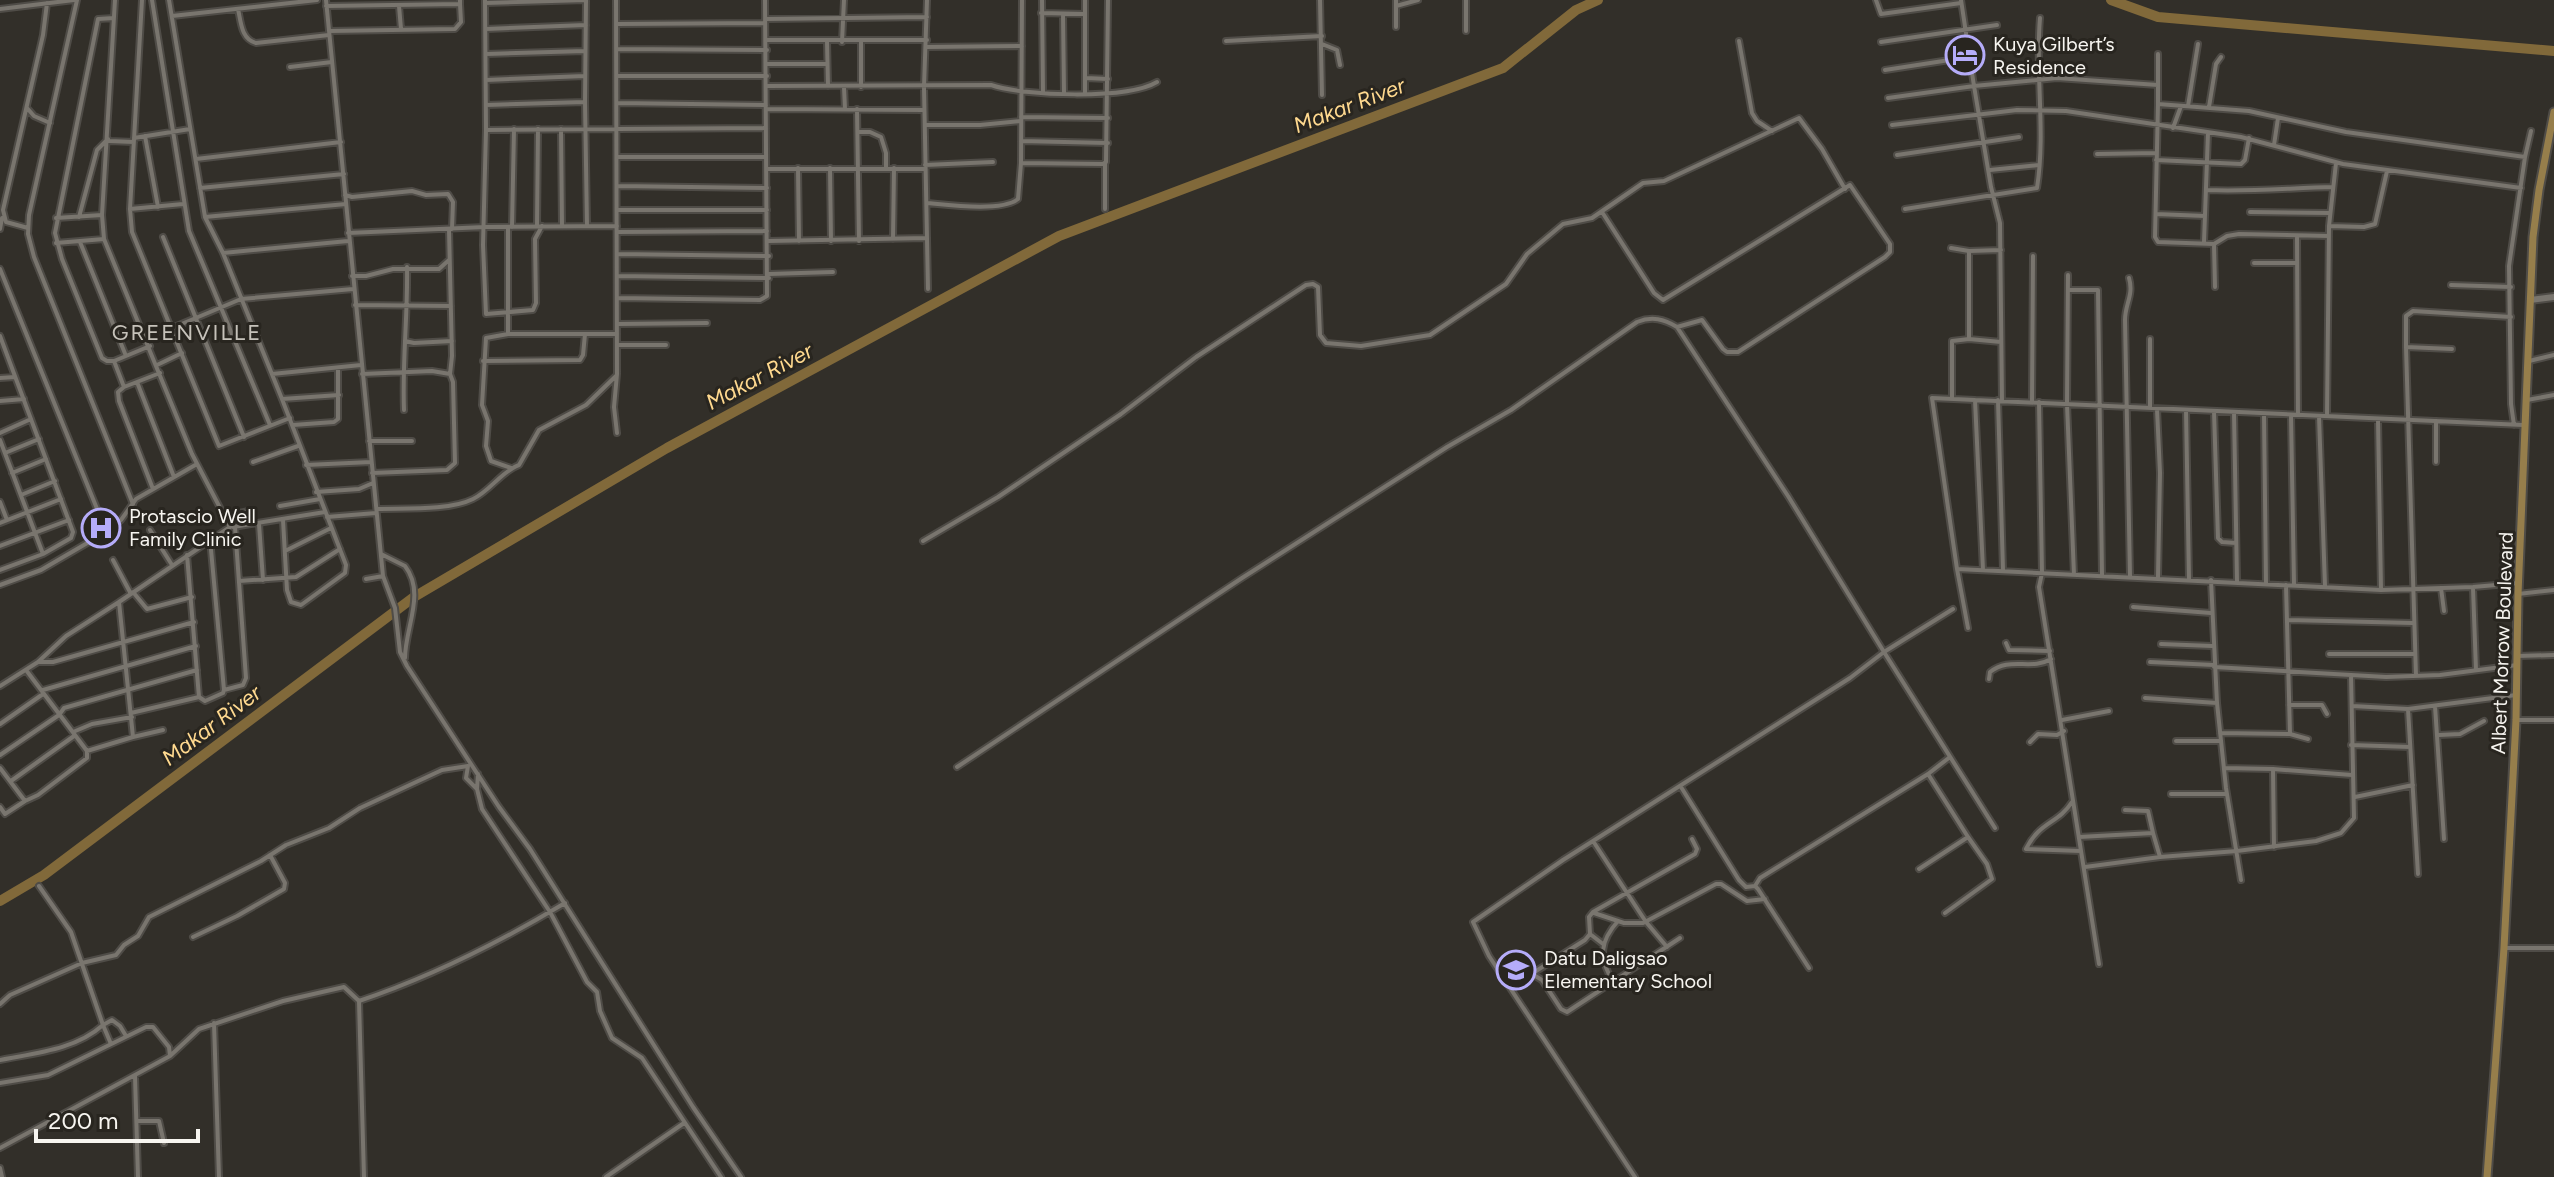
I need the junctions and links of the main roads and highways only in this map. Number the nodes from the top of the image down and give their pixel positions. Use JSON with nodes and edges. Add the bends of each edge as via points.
{"nodes":[{"id":1,"x":2554,"y":112,"type":"edge"},
{"id":2,"x":2549,"y":158,"type":"edge"},
{"id":3,"x":2487,"y":1177,"type":"edge"}],
"edges":[{"from":1,"to":2,"type":"main road","name":"Albert Morrow Boulevard"},
{"from":2,"to":3,"type":"main road","name":"Albert Morrow Boulevard","via":[[2535,217],[2516,720]]}]}
